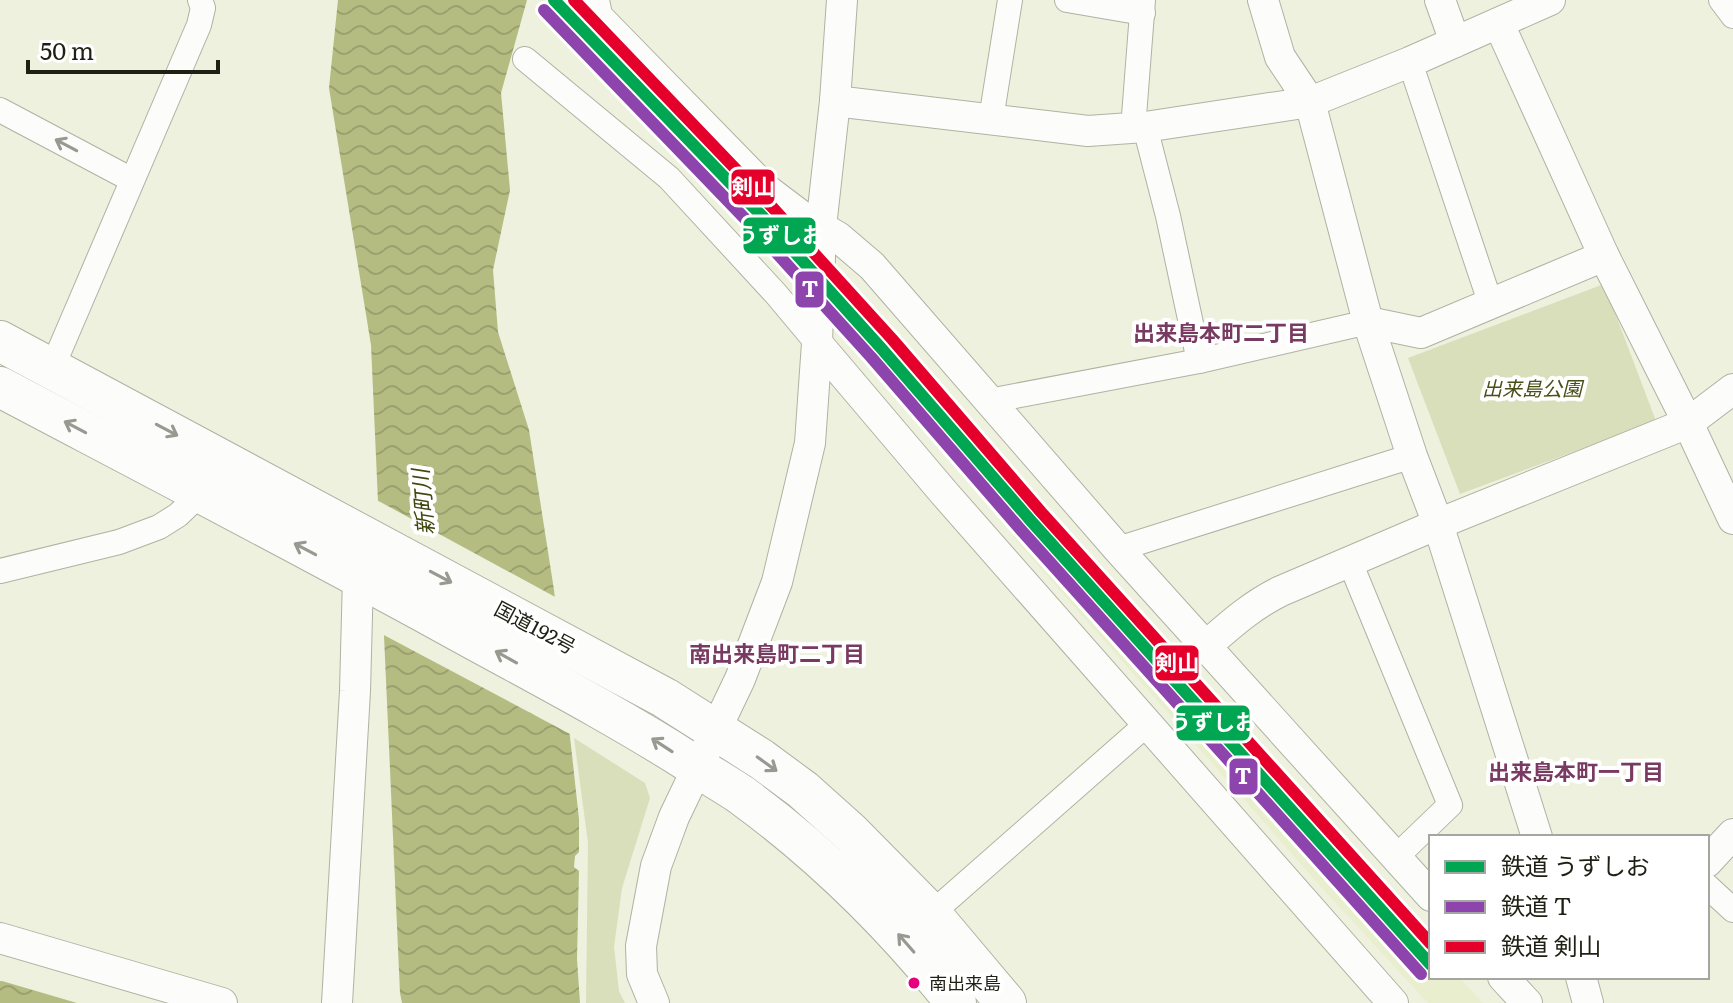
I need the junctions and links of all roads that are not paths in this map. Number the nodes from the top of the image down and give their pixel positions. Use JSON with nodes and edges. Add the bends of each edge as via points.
{"nodes":[{"id":1,"x":200,"y":0,"type":"edge"},
{"id":2,"x":597,"y":0,"type":"edge"},
{"id":3,"x":842,"y":0,"type":"edge"},
{"id":4,"x":1010,"y":0,"type":"edge"},
{"id":5,"x":1067,"y":0,"type":"edge"},
{"id":6,"x":1263,"y":0,"type":"edge"},
{"id":7,"x":1440,"y":0,"type":"edge"},
{"id":8,"x":1550,"y":0,"type":"edge"},
{"id":9,"x":1721,"y":0,"type":"edge"},
{"id":10,"x":1143,"y":6,"type":"edge"},
{"id":11,"x":1733,"y":16,"type":"edge"},
{"id":12,"x":1499,"y":24,"type":"junction"},
{"id":13,"x":1455,"y":42,"type":"junction"},
{"id":14,"x":525,"y":59,"type":"dead end"},
{"id":15,"x":1410,"y":62,"type":"junction"},
{"id":16,"x":835,"y":101,"type":"junction"},
{"id":17,"x":1310,"y":102,"type":"junction"},
{"id":18,"x":0,"y":110,"type":"edge"},
{"id":19,"x":991,"y":119,"type":"junction"},
{"id":20,"x":1139,"y":128,"type":"junction"},
{"id":21,"x":132,"y":180,"type":"junction"},
{"id":22,"x":821,"y":227,"type":"junction"},
{"id":23,"x":1604,"y":256,"type":"junction"},
{"id":24,"x":1490,"y":302,"type":"junction"},
{"id":25,"x":1368,"y":322,"type":"junction"},
{"id":26,"x":0,"y":341,"type":"edge"},
{"id":27,"x":817,"y":343,"type":"junction"},
{"id":28,"x":1199,"y":361,"type":"junction"},
{"id":29,"x":52,"y":368,"type":"junction"},
{"id":30,"x":0,"y":387,"type":"edge"},
{"id":31,"x":1733,"y":389,"type":"edge"},
{"id":32,"x":989,"y":401,"type":"junction"},
{"id":33,"x":1688,"y":423,"type":"junction"},
{"id":34,"x":1412,"y":456,"type":"junction"},
{"id":35,"x":201,"y":493,"type":"junction"},
{"id":36,"x":1733,"y":519,"type":"edge"},
{"id":37,"x":1438,"y":524,"type":"junction"},
{"id":38,"x":1118,"y":549,"type":"junction"},
{"id":39,"x":1350,"y":562,"type":"junction"},
{"id":40,"x":0,"y":571,"type":"edge"},
{"id":41,"x":366,"y":581,"type":"junction"},
{"id":42,"x":1206,"y":646,"type":"junction"},
{"id":43,"x":1147,"y":724,"type":"junction"},
{"id":44,"x":715,"y":730,"type":"junction"},
{"id":45,"x":697,"y":767,"type":"junction"},
{"id":46,"x":1733,"y":834,"type":"edge"},
{"id":47,"x":1536,"y":835,"type":"edge"},
{"id":48,"x":1396,"y":857,"type":"junction"},
{"id":49,"x":1709,"y":860,"type":"edge"},
{"id":50,"x":1709,"y":888,"type":"edge"},
{"id":51,"x":1429,"y":894,"type":"edge"},
{"id":52,"x":1733,"y":910,"type":"edge"},
{"id":53,"x":931,"y":914,"type":"junction"},
{"id":54,"x":0,"y":938,"type":"edge"},
{"id":55,"x":1505,"y":979,"type":"edge"},
{"id":56,"x":222,"y":1003,"type":"edge"},
{"id":57,"x":337,"y":1003,"type":"edge"},
{"id":58,"x":654,"y":1003,"type":"edge"},
{"id":59,"x":956,"y":1003,"type":"edge"},
{"id":60,"x":1006,"y":1003,"type":"edge"},
{"id":61,"x":1393,"y":1003,"type":"edge"},
{"id":62,"x":1527,"y":1003,"type":"edge"}],
"edges":[{"from":1,"to":21,"type":"street","via":[[199,25]]},
{"from":2,"to":22,"type":"street","via":[[600,15],[741,160]]},
{"from":3,"to":16,"type":"street"},
{"from":4,"to":19,"type":"street"},
{"from":5,"to":10,"type":"street"},
{"from":6,"to":17,"type":"street","via":[[1280,57]]},
{"from":7,"to":13,"type":"street"},
{"from":8,"to":12,"type":"street"},
{"from":9,"to":11,"type":"street"},
{"from":10,"to":20,"type":"street"},
{"from":12,"to":13,"type":"street"},
{"from":12,"to":23,"type":"street"},
{"from":13,"to":15,"type":"street"},
{"from":14,"to":27,"type":"street","via":[[669,178]]},
{"from":15,"to":17,"type":"street"},
{"from":15,"to":24,"type":"street"},
{"from":16,"to":19,"type":"street"},
{"from":16,"to":22,"type":"street"},
{"from":17,"to":20,"type":"street"},
{"from":17,"to":25,"type":"street"},
{"from":21,"to":18,"type":"street","one_way":true},
{"from":19,"to":20,"type":"street","via":[[1088,131]]},
{"from":20,"to":28,"type":"street","via":[[1167,212]]},
{"from":21,"to":29,"type":"street"},
{"from":22,"to":27,"type":"street"},
{"from":22,"to":32,"type":"street","via":[[872,266]]},
{"from":23,"to":24,"type":"street"},
{"from":23,"to":33,"type":"street"},
{"from":24,"to":25,"type":"street","via":[[1421,333]]},
{"from":25,"to":28,"type":"street"},
{"from":25,"to":34,"type":"street"},
{"from":26,"to":29,"type":"highway","name":"国道192号"},
{"from":27,"to":43,"type":"street"},
{"from":27,"to":44,"type":"street","via":[[810,443],[777,582]]},
{"from":28,"to":32,"type":"street"},
{"from":29,"to":44,"type":"highway","name":"国道192号","one_way":true,"via":[[665,698]]},
{"from":35,"to":30,"type":"highway","name":"国道192号","one_way":true},
{"from":31,"to":33,"type":"street"},
{"from":32,"to":38,"type":"street"},
{"from":33,"to":36,"type":"street"},
{"from":33,"to":37,"type":"street"},
{"from":34,"to":37,"type":"street"},
{"from":34,"to":38,"type":"street"},
{"from":35,"to":40,"type":"street","via":[[159,527]]},
{"from":41,"to":35,"type":"highway","name":"国道192号","one_way":true},
{"from":37,"to":39,"type":"street"},
{"from":37,"to":47,"type":"street"},
{"from":38,"to":42,"type":"street"},
{"from":39,"to":42,"type":"street","via":[[1259,602]]},
{"from":39,"to":48,"type":"street","via":[[1450,805]]},
{"from":45,"to":41,"type":"highway","name":"国道192号","one_way":true},
{"from":41,"to":57,"type":"street"},
{"from":42,"to":48,"type":"street"},
{"from":43,"to":53,"type":"street"},
{"from":43,"to":61,"type":"street"},
{"from":44,"to":45,"type":"street"},
{"from":44,"to":53,"type":"highway","name":"国道192号","one_way":true,"via":[[803,790]]},
{"from":45,"to":58,"type":"street","via":[[656,866],[647,909],[642,974]]},
{"from":59,"to":45,"type":"highway","name":"国道192号","one_way":true,"via":[[889,925],[832,870],[780,824]]},
{"from":46,"to":49,"type":"street"},
{"from":48,"to":51,"type":"street"},
{"from":50,"to":52,"type":"street"},
{"from":53,"to":60,"type":"highway","name":"国道192号"},
{"from":54,"to":56,"type":"street"},
{"from":55,"to":62,"type":"street"}]}
